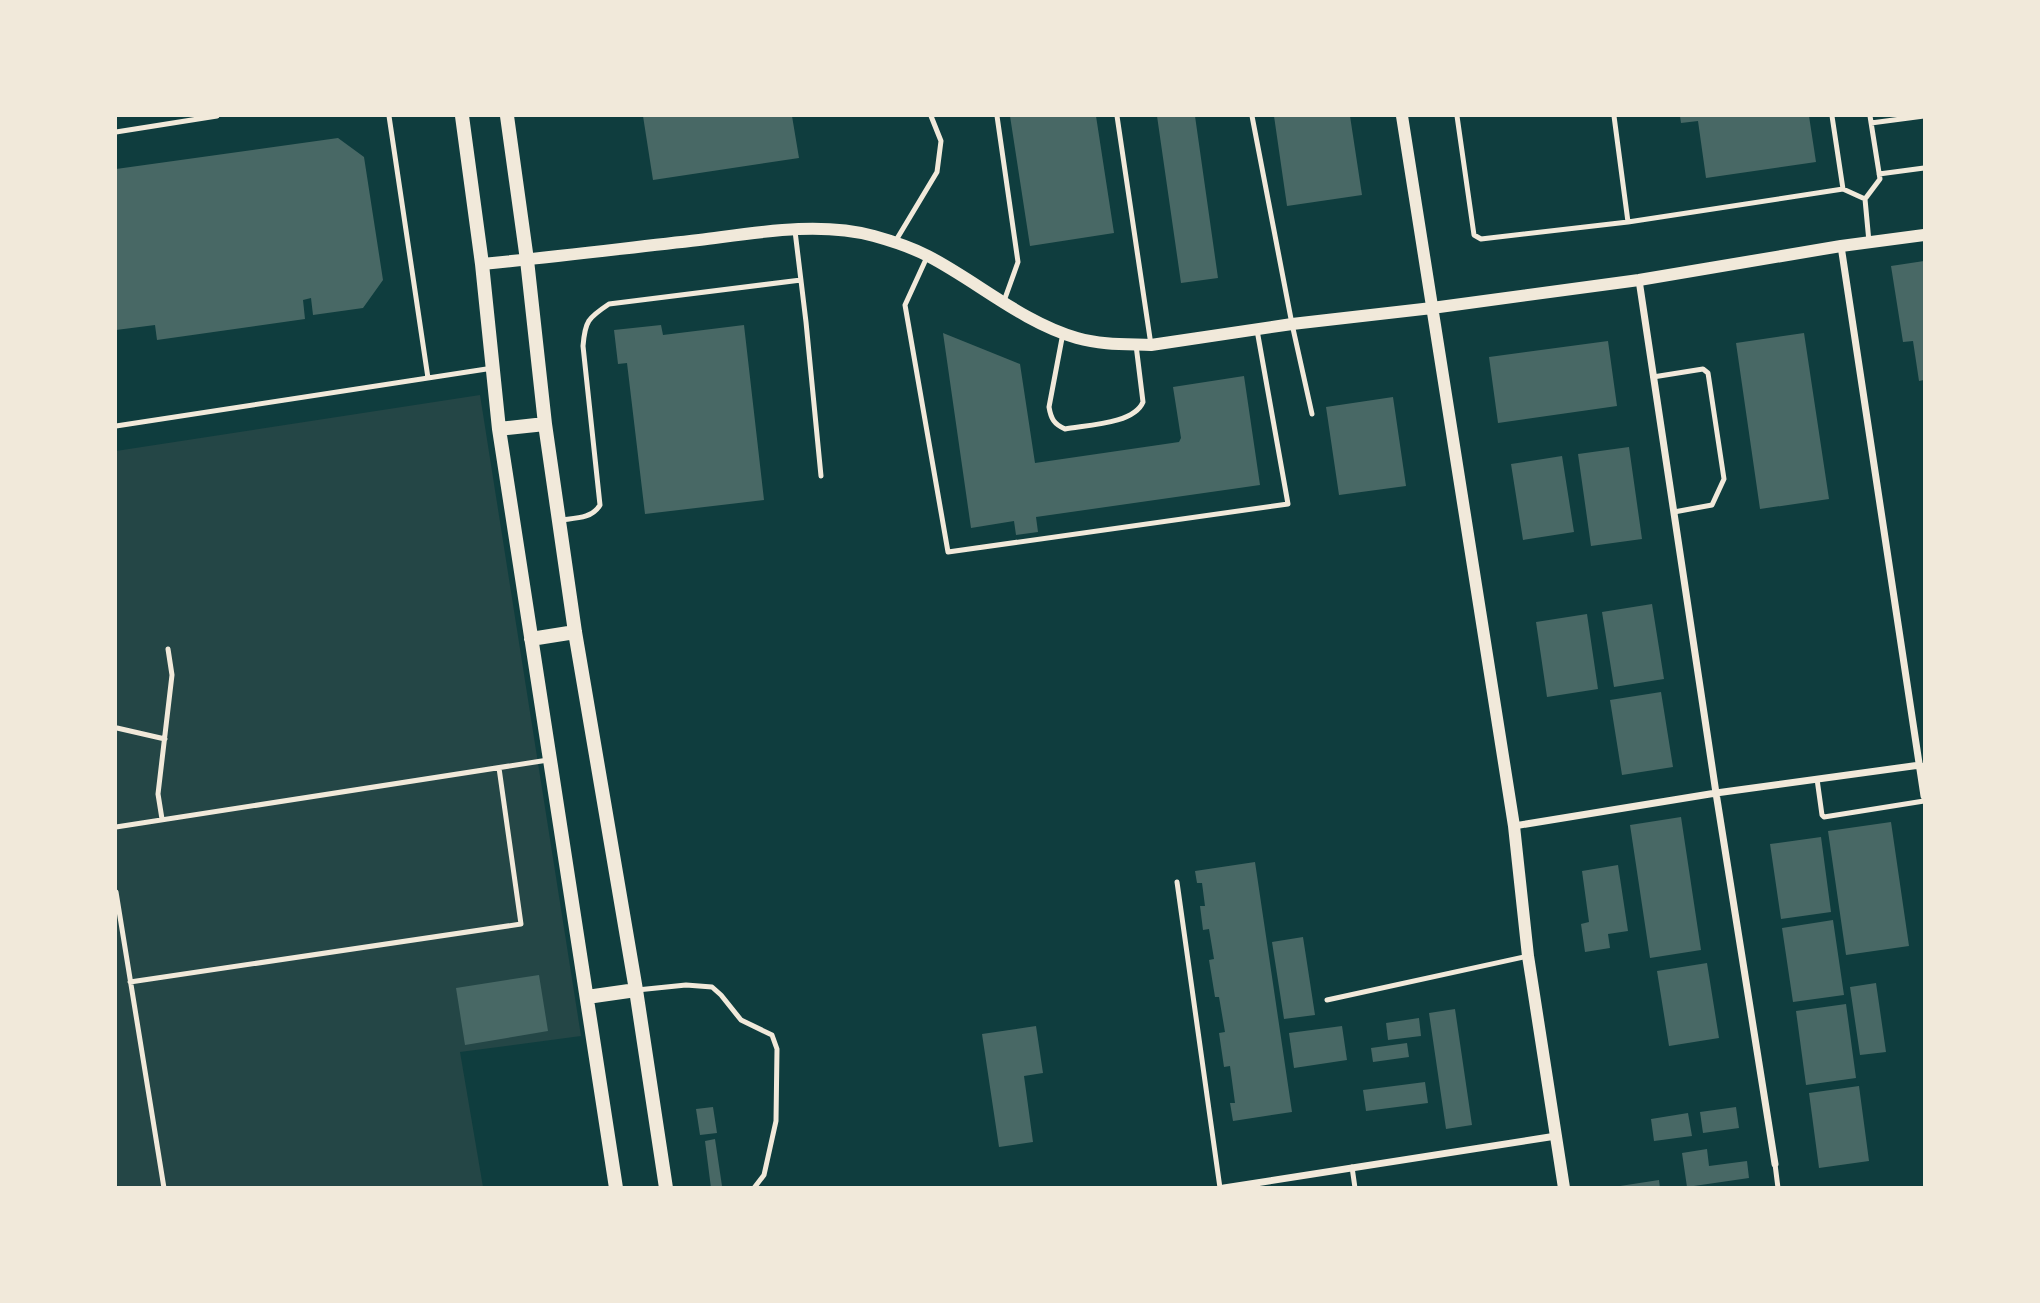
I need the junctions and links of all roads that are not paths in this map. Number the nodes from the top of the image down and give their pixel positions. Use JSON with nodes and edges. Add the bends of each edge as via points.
{"nodes":[{"id":1,"x":217,"y":116,"type":"edge"},
{"id":2,"x":389,"y":116,"type":"edge"},
{"id":3,"x":462,"y":116,"type":"edge"},
{"id":4,"x":507,"y":116,"type":"edge"},
{"id":5,"x":931,"y":116,"type":"edge"},
{"id":6,"x":997,"y":116,"type":"edge"},
{"id":7,"x":1117,"y":116,"type":"edge"},
{"id":8,"x":1252,"y":116,"type":"edge"},
{"id":9,"x":1402,"y":116,"type":"edge"},
{"id":10,"x":1457,"y":116,"type":"edge"},
{"id":11,"x":1614,"y":116,"type":"edge"},
{"id":12,"x":1832,"y":116,"type":"edge"},
{"id":13,"x":1870,"y":116,"type":"edge"},
{"id":14,"x":1924,"y":116,"type":"edge"},
{"id":15,"x":1871,"y":123,"type":"junction"},
{"id":16,"x":116,"y":132,"type":"edge"},
{"id":17,"x":1924,"y":168,"type":"edge"},
{"id":18,"x":1879,"y":174,"type":"junction"},
{"id":19,"x":1843,"y":190,"type":"junction"},
{"id":20,"x":1865,"y":199,"type":"junction"},
{"id":21,"x":1628,"y":222,"type":"junction"},
{"id":22,"x":795,"y":230,"type":"junction"},
{"id":23,"x":1924,"y":235,"type":"edge"},
{"id":24,"x":894,"y":242,"type":"junction"},
{"id":25,"x":1869,"y":242,"type":"junction"},
{"id":26,"x":1841,"y":246,"type":"junction"},
{"id":27,"x":928,"y":256,"type":"junction"},
{"id":28,"x":527,"y":260,"type":"junction"},
{"id":29,"x":482,"y":264,"type":"junction"},
{"id":30,"x":1639,"y":280,"type":"junction"},
{"id":31,"x":801,"y":281,"type":"junction"},
{"id":32,"x":1004,"y":303,"type":"junction"},
{"id":33,"x":1432,"y":308,"type":"junction"},
{"id":34,"x":1292,"y":324,"type":"junction"},
{"id":35,"x":1257,"y":330,"type":"junction"},
{"id":36,"x":1063,"y":333,"type":"junction"},
{"id":37,"x":1136,"y":345,"type":"junction"},
{"id":38,"x":1151,"y":345,"type":"junction"},
{"id":39,"x":493,"y":368,"type":"junction"},
{"id":40,"x":428,"y":377,"type":"junction"},
{"id":41,"x":1653,"y":377,"type":"junction"},
{"id":42,"x":1312,"y":414,"type":"dead end"},
{"id":43,"x":545,"y":424,"type":"junction"},
{"id":44,"x":116,"y":426,"type":"edge"},
{"id":45,"x":499,"y":429,"type":"junction"},
{"id":46,"x":821,"y":476,"type":"dead end"},
{"id":47,"x":1674,"y":512,"type":"junction"},
{"id":48,"x":559,"y":520,"type":"junction"},
{"id":49,"x":575,"y":632,"type":"junction"},
{"id":50,"x":531,"y":639,"type":"junction"},
{"id":51,"x":168,"y":649,"type":"dead end"},
{"id":52,"x":117,"y":728,"type":"edge"},
{"id":53,"x":165,"y":739,"type":"junction"},
{"id":54,"x":551,"y":760,"type":"junction"},
{"id":55,"x":1922,"y":765,"type":"edge"},
{"id":56,"x":499,"y":768,"type":"junction"},
{"id":57,"x":1817,"y":779,"type":"junction"},
{"id":58,"x":1716,"y":793,"type":"junction"},
{"id":59,"x":1924,"y":799,"type":"edge"},
{"id":60,"x":162,"y":819,"type":"junction"},
{"id":61,"x":1514,"y":826,"type":"junction"},
{"id":62,"x":116,"y":827,"type":"edge"},
{"id":63,"x":1177,"y":882,"type":"dead end"},
{"id":64,"x":116,"y":892,"type":"edge"},
{"id":65,"x":1528,"y":956,"type":"junction"},
{"id":66,"x":130,"y":982,"type":"junction"},
{"id":67,"x":636,"y":990,"type":"junction"},
{"id":68,"x":587,"y":998,"type":"junction"},
{"id":69,"x":1327,"y":1000,"type":"dead end"},
{"id":70,"x":1556,"y":1136,"type":"junction"},
{"id":71,"x":1775,"y":1164,"type":"joint"},
{"id":72,"x":1352,"y":1167,"type":"junction"},
{"id":73,"x":1262,"y":1184,"type":"edge"},
{"id":74,"x":164,"y":1188,"type":"edge"},
{"id":75,"x":616,"y":1188,"type":"edge"},
{"id":76,"x":666,"y":1188,"type":"edge"},
{"id":77,"x":754,"y":1188,"type":"edge"},
{"id":78,"x":1222,"y":1188,"type":"edge"},
{"id":79,"x":1355,"y":1188,"type":"edge"},
{"id":80,"x":1564,"y":1188,"type":"edge"},
{"id":81,"x":1778,"y":1188,"type":"edge"}],
"edges":[{"from":1,"to":16,"type":"lane"},
{"from":2,"to":40,"type":"lane"},
{"from":3,"to":29,"type":"main road"},
{"from":4,"to":28,"type":"main road"},
{"from":5,"to":24,"type":"lane","via":[[941,141],[937,172]]},
{"from":6,"to":32,"type":"lane","via":[[1018,262]]},
{"from":7,"to":38,"type":"lane"},
{"from":8,"to":34,"type":"lane"},
{"from":9,"to":33,"type":"street"},
{"from":10,"to":21,"type":"lane","via":[[1474,235],[1481,239]]},
{"from":11,"to":21,"type":"lane"},
{"from":12,"to":19,"type":"lane"},
{"from":13,"to":15,"type":"lane"},
{"from":14,"to":15,"type":"lane"},
{"from":15,"to":18,"type":"lane"},
{"from":17,"to":18,"type":"lane"},
{"from":18,"to":20,"type":"lane"},
{"from":19,"to":20,"type":"lane"},
{"from":19,"to":21,"type":"lane"},
{"from":20,"to":25,"type":"lane"},
{"from":22,"to":24,"type":"street","via":[[844,230]]},
{"from":22,"to":28,"type":"street"},
{"from":22,"to":31,"type":"lane"},
{"from":23,"to":25,"type":"street"},
{"from":24,"to":27,"type":"street"},
{"from":25,"to":26,"type":"street"},
{"from":26,"to":30,"type":"street"},
{"from":26,"to":55,"type":"street"},
{"from":27,"to":32,"type":"street"},
{"from":27,"to":35,"type":"lane","via":[[905,305],[948,552],[1288,504]]},
{"from":28,"to":29,"type":"street"},
{"from":28,"to":43,"type":"main road"},
{"from":29,"to":39,"type":"main road"},
{"from":30,"to":33,"type":"street"},
{"from":30,"to":41,"type":"street"},
{"from":31,"to":46,"type":"lane"},
{"from":31,"to":48,"type":"lane","via":[[609,304],[593,315],[585,327],[583,346],[600,505],[587,516]]},
{"from":32,"to":36,"type":"street"},
{"from":33,"to":34,"type":"street"},
{"from":33,"to":61,"type":"street"},
{"from":34,"to":35,"type":"street"},
{"from":34,"to":42,"type":"lane"},
{"from":35,"to":38,"type":"street"},
{"from":36,"to":37,"type":"street","via":[[1100,343]]},
{"from":36,"to":37,"type":"lane","via":[[1049,407],[1056,425],[1065,429],[1127,417],[1140,409]]},
{"from":37,"to":38,"type":"street"},
{"from":39,"to":40,"type":"lane"},
{"from":39,"to":45,"type":"main road"},
{"from":40,"to":44,"type":"lane"},
{"from":41,"to":47,"type":"street"},
{"from":41,"to":47,"type":"lane","via":[[1703,369],[1708,373],[1724,480],[1712,505]]},
{"from":43,"to":45,"type":"main road"},
{"from":43,"to":48,"type":"main road"},
{"from":45,"to":50,"type":"main road"},
{"from":47,"to":58,"type":"street"},
{"from":48,"to":49,"type":"main road"},
{"from":49,"to":50,"type":"main road"},
{"from":49,"to":67,"type":"main road"},
{"from":50,"to":54,"type":"main road"},
{"from":51,"to":53,"type":"lane","via":[[172,675]]},
{"from":52,"to":53,"type":"lane"},
{"from":53,"to":60,"type":"lane","via":[[158,794]]},
{"from":54,"to":56,"type":"lane"},
{"from":54,"to":68,"type":"main road"},
{"from":55,"to":57,"type":"street"},
{"from":55,"to":59,"type":"street"},
{"from":56,"to":60,"type":"lane"},
{"from":56,"to":66,"type":"lane","via":[[521,924]]},
{"from":57,"to":58,"type":"street"},
{"from":57,"to":59,"type":"lane","via":[[1824,817]]},
{"from":58,"to":61,"type":"street"},
{"from":58,"to":71,"type":"street"},
{"from":60,"to":62,"type":"lane"},
{"from":61,"to":65,"type":"street"},
{"from":63,"to":78,"type":"lane"},
{"from":64,"to":66,"type":"lane"},
{"from":65,"to":69,"type":"lane"},
{"from":65,"to":70,"type":"street"},
{"from":66,"to":74,"type":"lane"},
{"from":67,"to":68,"type":"main road"},
{"from":67,"to":76,"type":"main road"},
{"from":67,"to":77,"type":"lane","via":[[712,987],[741,1020],[772,1035],[777,1049],[776,1121],[764,1175]]},
{"from":68,"to":75,"type":"main road"},
{"from":70,"to":72,"type":"street"},
{"from":70,"to":80,"type":"street"},
{"from":71,"to":81,"type":"lane"},
{"from":72,"to":73,"type":"street"},
{"from":72,"to":79,"type":"lane"},
{"from":73,"to":78,"type":"street"}]}
